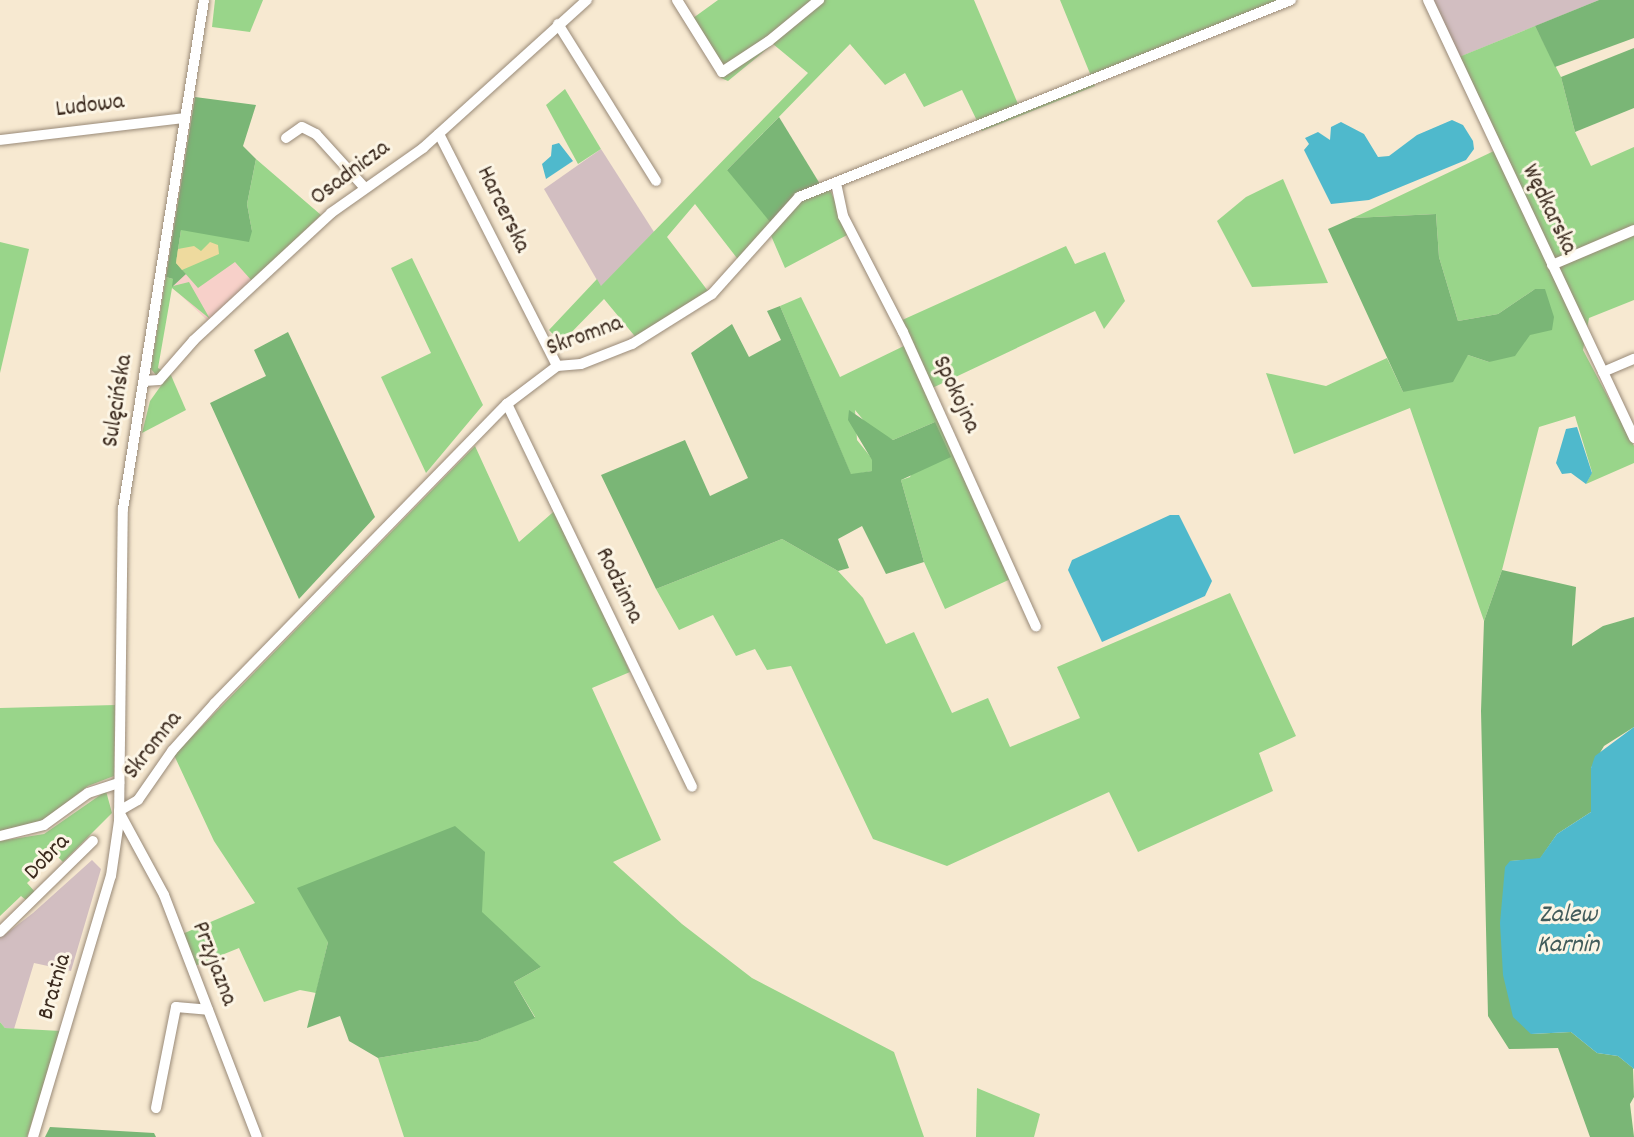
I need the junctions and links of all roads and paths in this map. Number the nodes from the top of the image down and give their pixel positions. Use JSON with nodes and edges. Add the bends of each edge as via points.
{"nodes":[{"id":1,"x":204,"y":0,"type":"edge"},
{"id":2,"x":587,"y":0,"type":"edge"},
{"id":3,"x":677,"y":0,"type":"edge"},
{"id":4,"x":819,"y":0,"type":"edge"},
{"id":5,"x":1291,"y":0,"type":"edge"},
{"id":6,"x":1428,"y":0,"type":"edge"},
{"id":7,"x":558,"y":24,"type":"junction"},
{"id":8,"x":185,"y":118,"type":"junction"},
{"id":9,"x":439,"y":134,"type":"junction"},
{"id":10,"x":286,"y":138,"type":"dead end"},
{"id":11,"x":0,"y":140,"type":"edge"},
{"id":12,"x":656,"y":181,"type":"dead end"},
{"id":13,"x":836,"y":183,"type":"junction"},
{"id":14,"x":365,"y":188,"type":"junction"},
{"id":15,"x":1634,"y":230,"type":"edge"},
{"id":16,"x":1552,"y":265,"type":"junction"},
{"id":17,"x":1634,"y":359,"type":"edge"},
{"id":18,"x":557,"y":366,"type":"junction"},
{"id":19,"x":1603,"y":372,"type":"junction"},
{"id":20,"x":144,"y":381,"type":"junction"},
{"id":21,"x":507,"y":404,"type":"junction"},
{"id":22,"x":1634,"y":438,"type":"edge"},
{"id":23,"x":1036,"y":626,"type":"dead end"},
{"id":24,"x":119,"y":783,"type":"junction"},
{"id":25,"x":692,"y":787,"type":"dead end"},
{"id":26,"x":119,"y":811,"type":"junction"},
{"id":27,"x":0,"y":836,"type":"edge"},
{"id":28,"x":93,"y":841,"type":"dead end"},
{"id":29,"x":0,"y":932,"type":"edge"},
{"id":30,"x":208,"y":1010,"type":"junction"},
{"id":31,"x":156,"y":1108,"type":"dead end"},
{"id":32,"x":33,"y":1137,"type":"edge"},
{"id":33,"x":257,"y":1137,"type":"edge"}],
"edges":[{"from":1,"to":8,"type":"street","name":"Sulęcińska"},
{"from":2,"to":7,"type":"street","name":"Osadnicza"},
{"from":3,"to":4,"type":"street","via":[[722,72]]},
{"from":5,"to":13,"type":"street","name":"Skromna"},
{"from":6,"to":16,"type":"street","name":"Wędkarska"},
{"from":7,"to":9,"type":"street","name":"Osadnicza"},
{"from":7,"to":12,"type":"street"},
{"from":8,"to":11,"type":"street","name":"Ludowa"},
{"from":8,"to":20,"type":"street","name":"Sulęcińska"},
{"from":9,"to":14,"type":"street","name":"Osadnicza"},
{"from":9,"to":18,"type":"street","name":"Harcerska"},
{"from":10,"to":14,"type":"street","via":[[302,127],[316,134]]},
{"from":13,"to":18,"type":"street","name":"Skromna","via":[[799,197],[712,294],[632,344],[581,364]]},
{"from":13,"to":23,"type":"street","name":"Spokojna","via":[[843,216],[903,332]]},
{"from":14,"to":20,"type":"street","name":"Osadnicza","via":[[228,307],[159,380]]},
{"from":15,"to":16,"type":"street"},
{"from":16,"to":19,"type":"street","name":"Wędkarska"},
{"from":17,"to":19,"type":"street"},
{"from":18,"to":21,"type":"street","name":"Skromna"},
{"from":19,"to":22,"type":"street","name":"Wędkarska"},
{"from":20,"to":24,"type":"street","name":"Sulęcińska","via":[[123,509]]},
{"from":21,"to":25,"type":"street","name":"Rodzinna"},
{"from":21,"to":26,"type":"street","name":"Skromna","via":[[215,704],[172,751],[138,800]]},
{"from":24,"to":26,"type":"street","name":"Sulęcińska"},
{"from":24,"to":27,"type":"street","via":[[88,793],[44,825]]},
{"from":26,"to":30,"type":"street","name":"Przyjazna","via":[[164,895]]},
{"from":26,"to":32,"type":"street","name":"Bratnia","via":[[111,876]]},
{"from":28,"to":29,"type":"street","name":"Dobra"},
{"from":30,"to":31,"type":"street","via":[[176,1007]]},
{"from":30,"to":33,"type":"street","name":"Przyjazna"}]}
